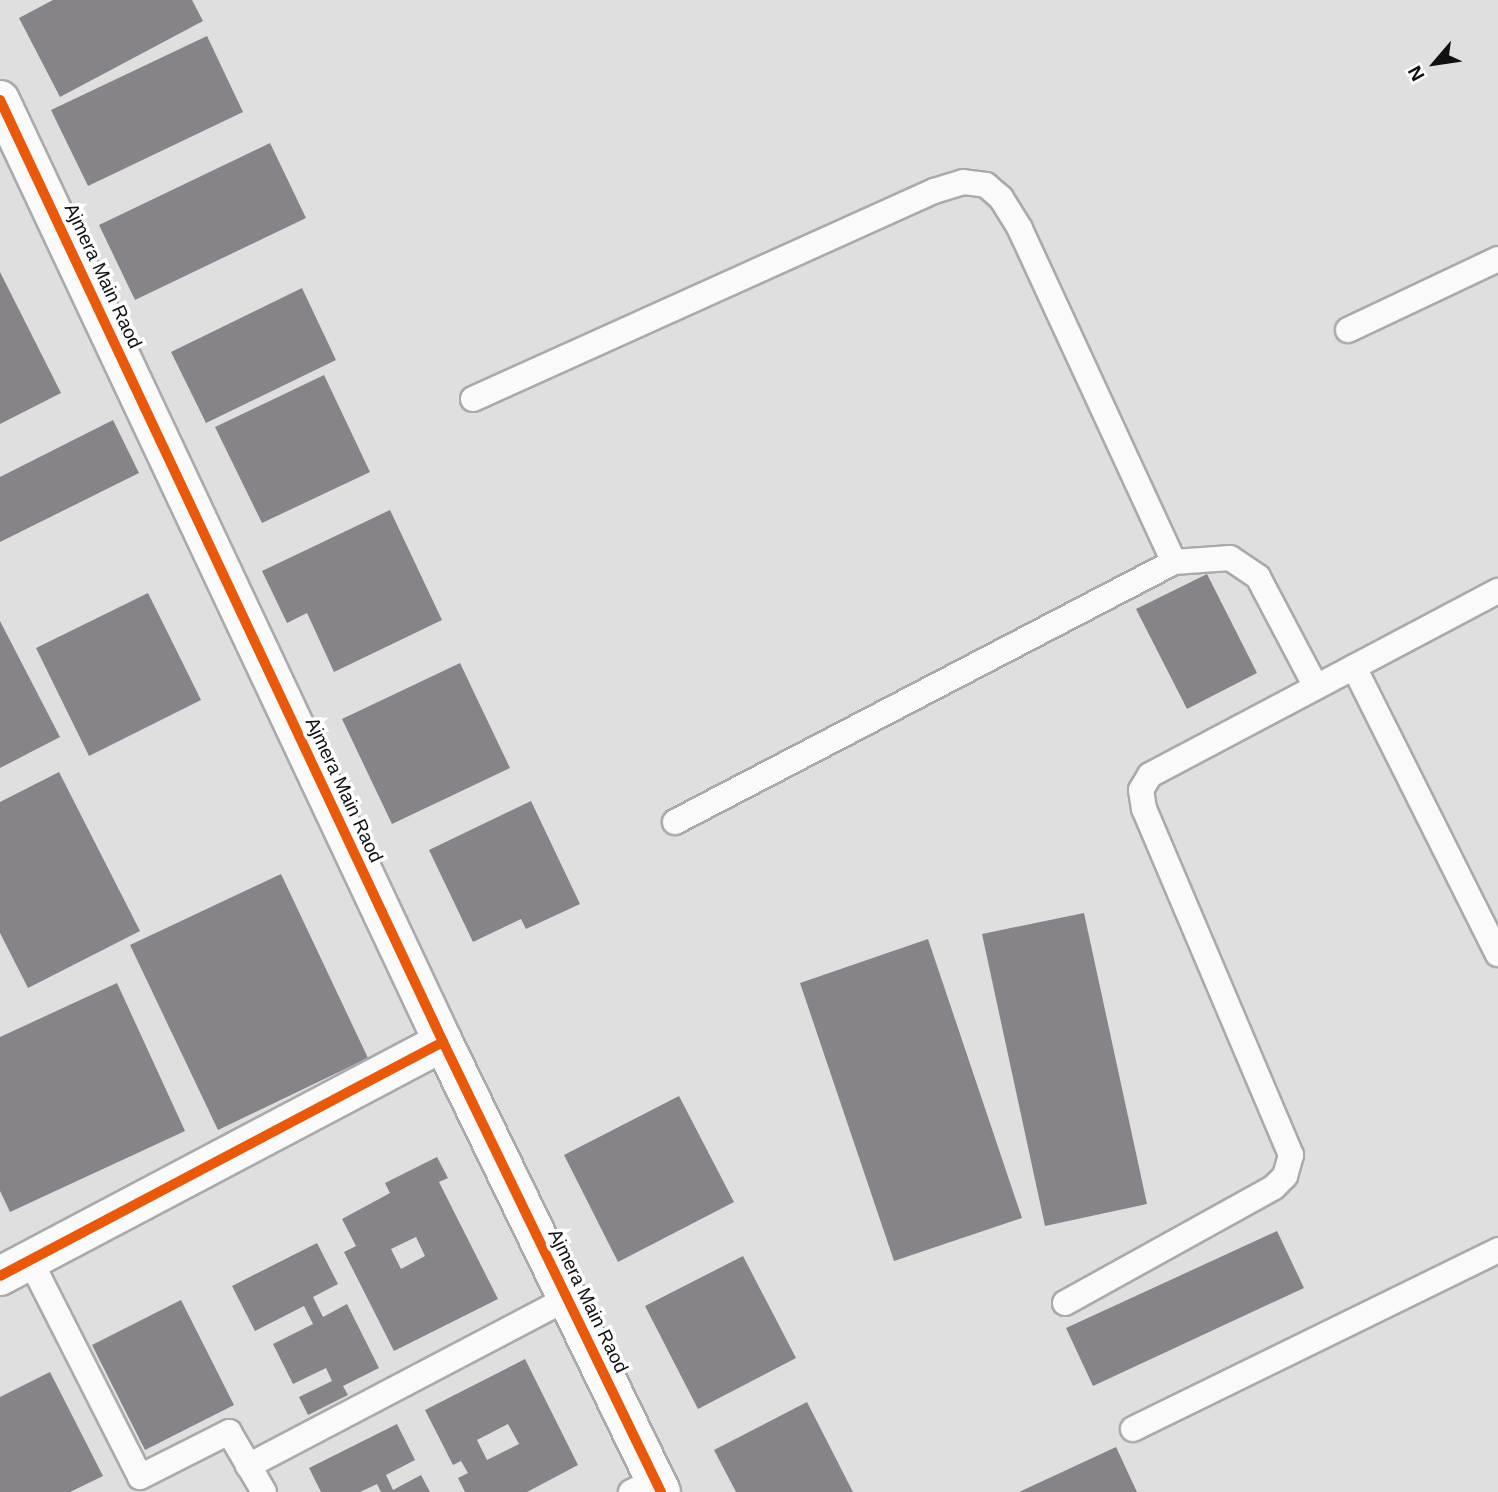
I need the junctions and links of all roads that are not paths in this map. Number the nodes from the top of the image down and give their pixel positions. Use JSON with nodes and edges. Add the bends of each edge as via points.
{"nodes":[{"id":1,"x":2,"y":108,"type":"edge"},
{"id":2,"x":1498,"y":259,"type":"edge"},
{"id":3,"x":1348,"y":330,"type":"dead end"},
{"id":4,"x":473,"y":399,"type":"dead end"},
{"id":5,"x":1174,"y":562,"type":"junction"},
{"id":6,"x":1498,"y":591,"type":"edge"},
{"id":7,"x":1354,"y":667,"type":"junction"},
{"id":8,"x":1316,"y":687,"type":"junction"},
{"id":9,"x":675,"y":822,"type":"dead end"},
{"id":10,"x":1498,"y":954,"type":"edge"},
{"id":11,"x":443,"y":1042,"type":"junction"},
{"id":12,"x":1498,"y":1251,"type":"edge"},
{"id":13,"x":15,"y":1268,"type":"edge"},
{"id":14,"x":568,"y":1298,"type":"junction"},
{"id":15,"x":1065,"y":1303,"type":"dead end"},
{"id":16,"x":1133,"y":1429,"type":"dead end"},
{"id":17,"x":248,"y":1466,"type":"junction"},
{"id":18,"x":649,"y":1488,"type":"edge"},
{"id":19,"x":264,"y":1492,"type":"edge"}],
"edges":[{"from":1,"to":11,"type":"street","name":"Ajmera Main Raod"},
{"from":2,"to":3,"type":"lane"},
{"from":4,"to":5,"type":"lane","via":[[934,191],[963,182],[986,185],[1001,198],[1020,229]]},
{"from":5,"to":8,"type":"lane","via":[[1230,558],[1258,577]]},
{"from":5,"to":9,"type":"lane"},
{"from":6,"to":7,"type":"lane"},
{"from":7,"to":8,"type":"lane"},
{"from":7,"to":10,"type":"lane"},
{"from":8,"to":15,"type":"lane","via":[[1150,775],[1141,790],[1144,809],[1283,1132],[1291,1155],[1285,1176],[1274,1187]]},
{"from":11,"to":13,"type":"street"},
{"from":11,"to":14,"type":"street","name":"Ajmera Main Raod"},
{"from":12,"to":16,"type":"lane"},
{"from":13,"to":17,"type":"lane","via":[[140,1477],[229,1432]]},
{"from":14,"to":17,"type":"lane"},
{"from":14,"to":18,"type":"street","name":"Ajmera Main Raod"},
{"from":17,"to":19,"type":"lane"}]}
